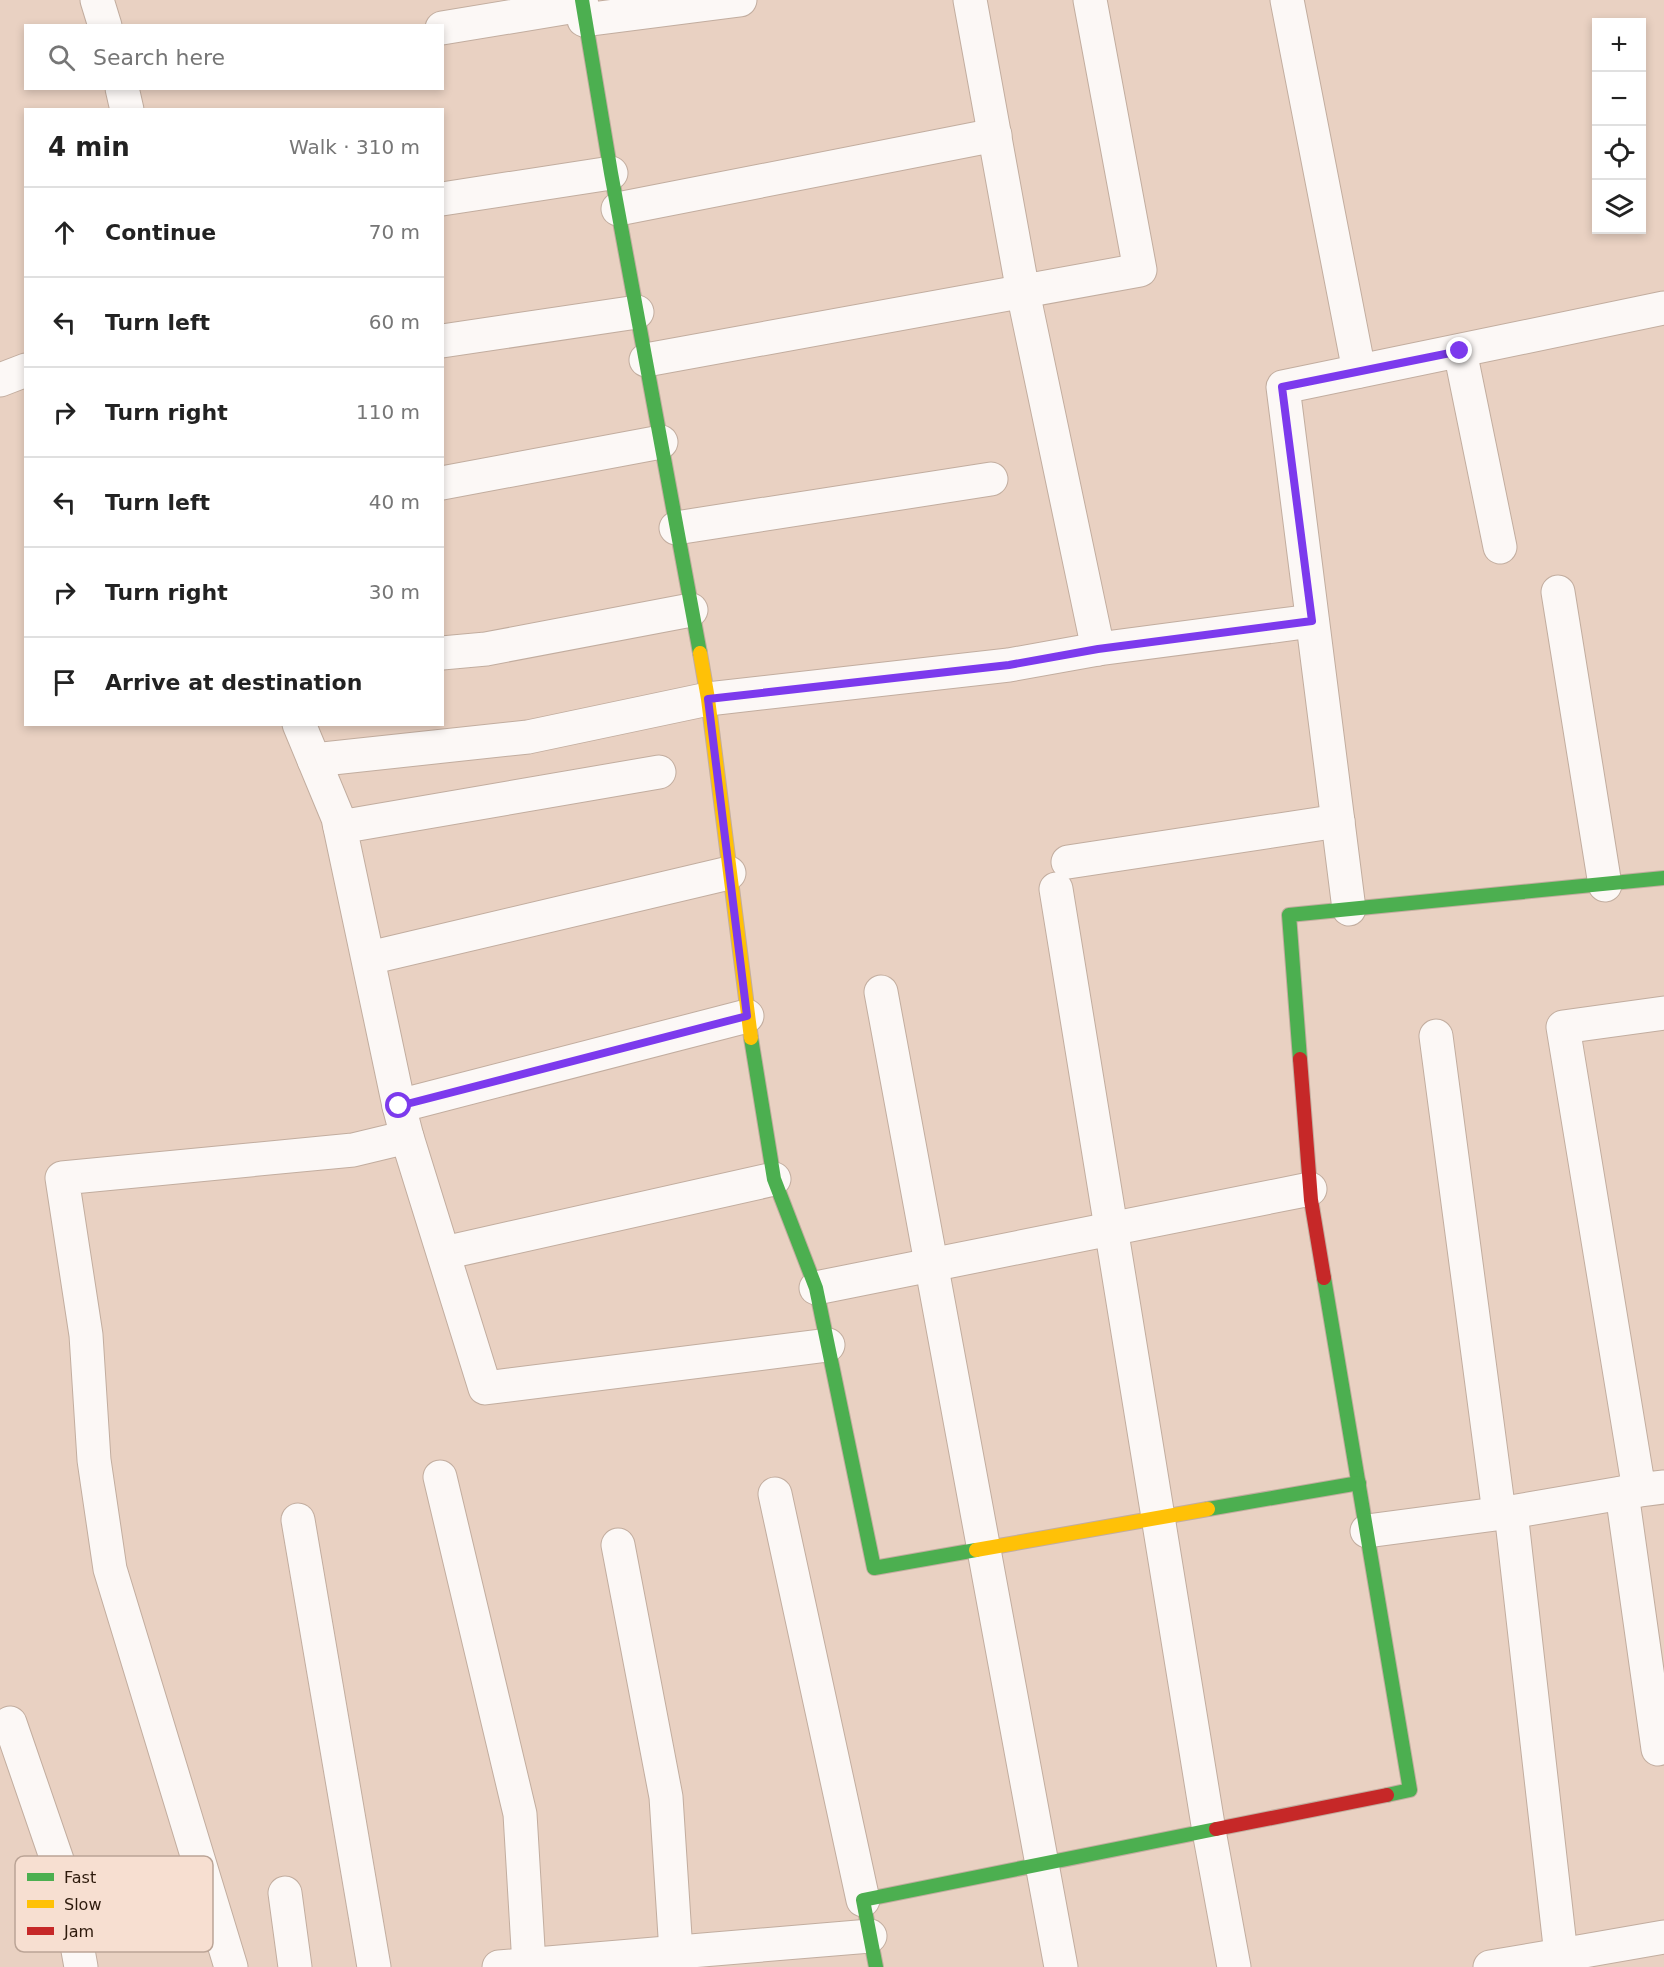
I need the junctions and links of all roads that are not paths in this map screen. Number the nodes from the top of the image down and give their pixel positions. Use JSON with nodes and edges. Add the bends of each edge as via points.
{"nodes":[{"id":1,"x":97,"y":0,"type":"edge"},
{"id":2,"x":740,"y":0,"type":"edge"},
{"id":3,"x":970,"y":0,"type":"edge"},
{"id":4,"x":1090,"y":0,"type":"edge"},
{"id":5,"x":1287,"y":0,"type":"edge"},
{"id":6,"x":583,"y":8,"type":"edge"},
{"id":7,"x":104,"y":24,"type":"edge"},
{"id":8,"x":444,"y":28,"type":"edge"},
{"id":9,"x":122,"y":90,"type":"edge"},
{"id":10,"x":127,"y":108,"type":"edge"},
{"id":11,"x":995,"y":135,"type":"junction"},
{"id":12,"x":611,"y":173,"type":"junction"},
{"id":13,"x":444,"y":199,"type":"edge"},
{"id":14,"x":618,"y":209,"type":"junction"},
{"id":15,"x":1023,"y":292,"type":"junction"},
{"id":16,"x":1664,"y":308,"type":"edge"},
{"id":17,"x":637,"y":312,"type":"junction"},
{"id":18,"x":444,"y":341,"type":"edge"},
{"id":19,"x":1460,"y":351,"type":"junction"},
{"id":20,"x":646,"y":360,"type":"junction"},
{"id":21,"x":24,"y":371,"type":"edge"},
{"id":22,"x":1359,"y":371,"type":"junction"},
{"id":23,"x":0,"y":380,"type":"edge"},
{"id":24,"x":661,"y":442,"type":"junction"},
{"id":25,"x":991,"y":479,"type":"dead end"},
{"id":26,"x":444,"y":483,"type":"edge"},
{"id":27,"x":676,"y":528,"type":"junction"},
{"id":28,"x":1500,"y":547,"type":"dead end"},
{"id":29,"x":1558,"y":592,"type":"dead end"},
{"id":30,"x":691,"y":610,"type":"junction"},
{"id":31,"x":1312,"y":621,"type":"junction"},
{"id":32,"x":1098,"y":649,"type":"junction"},
{"id":33,"x":444,"y":653,"type":"edge"},
{"id":34,"x":708,"y":699,"type":"junction"},
{"id":35,"x":300,"y":726,"type":"edge"},
{"id":36,"x":314,"y":760,"type":"junction"},
{"id":37,"x":659,"y":772,"type":"dead end"},
{"id":38,"x":1338,"y":821,"type":"junction"},
{"id":39,"x":340,"y":827,"type":"junction"},
{"id":40,"x":729,"y":873,"type":"junction"},
{"id":41,"x":1664,"y":878,"type":"edge"},
{"id":42,"x":1605,"y":885,"type":"junction"},
{"id":43,"x":1349,"y":909,"type":"junction"},
{"id":44,"x":369,"y":958,"type":"junction"},
{"id":45,"x":880,"y":992,"type":"dead end"},
{"id":46,"x":1664,"y":1013,"type":"edge"},
{"id":47,"x":747,"y":1016,"type":"junction"},
{"id":48,"x":1436,"y":1036,"type":"dead end"},
{"id":49,"x":399,"y":1106,"type":"junction"},
{"id":50,"x":407,"y":1137,"type":"junction"},
{"id":51,"x":774,"y":1179,"type":"junction"},
{"id":52,"x":1310,"y":1189,"type":"junction"},
{"id":53,"x":1111,"y":1228,"type":"junction"},
{"id":54,"x":444,"y":1253,"type":"junction"},
{"id":55,"x":931,"y":1264,"type":"junction"},
{"id":56,"x":816,"y":1288,"type":"junction"},
{"id":57,"x":828,"y":1345,"type":"junction"},
{"id":58,"x":440,"y":1477,"type":"dead end"},
{"id":59,"x":1359,"y":1483,"type":"junction"},
{"id":60,"x":1642,"y":1490,"type":"edge"},
{"id":61,"x":775,"y":1494,"type":"dead end"},
{"id":62,"x":1505,"y":1513,"type":"junction"},
{"id":63,"x":1159,"y":1517,"type":"junction"},
{"id":64,"x":298,"y":1520,"type":"dead end"},
{"id":65,"x":1367,"y":1531,"type":"junction"},
{"id":66,"x":618,"y":1545,"type":"dead end"},
{"id":67,"x":983,"y":1549,"type":"junction"},
{"id":68,"x":10,"y":1723,"type":"dead end"},
{"id":69,"x":1658,"y":1749,"type":"dead end"},
{"id":70,"x":1209,"y":1831,"type":"junction"},
{"id":71,"x":56,"y":1856,"type":"edge"},
{"id":72,"x":197,"y":1856,"type":"edge"},
{"id":73,"x":1042,"y":1864,"type":"junction"},
{"id":74,"x":285,"y":1893,"type":"dead end"},
{"id":75,"x":863,"y":1900,"type":"junction"},
{"id":76,"x":213,"y":1908,"type":"edge"},
{"id":77,"x":1664,"y":1937,"type":"edge"},
{"id":78,"x":873,"y":1951,"type":"edge"},
{"id":79,"x":78,"y":1952,"type":"edge"},
{"id":80,"x":676,"y":1952,"type":"junction"},
{"id":81,"x":1561,"y":1961,"type":"edge"},
{"id":82,"x":514,"y":1966,"type":"edge"},
{"id":83,"x":81,"y":1967,"type":"edge"},
{"id":84,"x":231,"y":1967,"type":"edge"},
{"id":85,"x":295,"y":1967,"type":"edge"},
{"id":86,"x":374,"y":1967,"type":"edge"},
{"id":87,"x":1061,"y":1967,"type":"edge"},
{"id":88,"x":1234,"y":1967,"type":"edge"},
{"id":89,"x":1490,"y":1967,"type":"edge"}],
"edges":[{"from":1,"to":7,"type":"street"},
{"from":2,"to":6,"type":"street"},
{"from":3,"to":11,"type":"street"},
{"from":4,"to":15,"type":"street","via":[[1140,270]]},
{"from":5,"to":22,"type":"street"},
{"from":6,"to":8,"type":"street"},
{"from":6,"to":12,"type":"street"},
{"from":9,"to":10,"type":"street"},
{"from":11,"to":14,"type":"street"},
{"from":11,"to":15,"type":"street"},
{"from":12,"to":13,"type":"street"},
{"from":12,"to":14,"type":"street"},
{"from":14,"to":17,"type":"street"},
{"from":15,"to":20,"type":"street"},
{"from":15,"to":32,"type":"street"},
{"from":16,"to":19,"type":"street"},
{"from":17,"to":18,"type":"street"},
{"from":17,"to":20,"type":"street"},
{"from":19,"to":22,"type":"street"},
{"from":19,"to":28,"type":"street"},
{"from":20,"to":24,"type":"street"},
{"from":21,"to":23,"type":"street"},
{"from":22,"to":31,"type":"street","via":[[1282,387]]},
{"from":24,"to":26,"type":"street"},
{"from":24,"to":27,"type":"street"},
{"from":25,"to":27,"type":"street"},
{"from":27,"to":30,"type":"street"},
{"from":29,"to":42,"type":"street"},
{"from":30,"to":33,"type":"street","via":[[486,649]]},
{"from":30,"to":34,"type":"street"},
{"from":31,"to":32,"type":"street"},
{"from":31,"to":38,"type":"street"},
{"from":32,"to":34,"type":"street","via":[[1009,665]]},
{"from":34,"to":36,"type":"street","via":[[528,737]]},
{"from":34,"to":40,"type":"street"},
{"from":35,"to":36,"type":"street"},
{"from":36,"to":39,"type":"street"},
{"from":37,"to":39,"type":"street"},
{"from":38,"to":43,"type":"street"},
{"from":38,"to":53,"type":"street","via":[[1062,875]]},
{"from":39,"to":44,"type":"street"},
{"from":40,"to":44,"type":"street"},
{"from":40,"to":47,"type":"street"},
{"from":41,"to":42,"type":"street"},
{"from":42,"to":43,"type":"street"},
{"from":43,"to":52,"type":"street","via":[[1289,915]]},
{"from":44,"to":49,"type":"street"},
{"from":45,"to":55,"type":"street"},
{"from":46,"to":60,"type":"street","via":[[1563,1027]]},
{"from":47,"to":49,"type":"street"},
{"from":47,"to":51,"type":"street"},
{"from":48,"to":62,"type":"street"},
{"from":49,"to":50,"type":"street"},
{"from":50,"to":54,"type":"street"},
{"from":50,"to":72,"type":"street","via":[[353,1150],[62,1178],[86,1335],[94,1460],[110,1569]]},
{"from":51,"to":54,"type":"street"},
{"from":51,"to":56,"type":"street"},
{"from":52,"to":53,"type":"street"},
{"from":52,"to":59,"type":"street"},
{"from":53,"to":55,"type":"street"},
{"from":53,"to":63,"type":"street"},
{"from":54,"to":57,"type":"street","via":[[485,1388]]},
{"from":55,"to":56,"type":"street"},
{"from":55,"to":67,"type":"street"},
{"from":56,"to":57,"type":"street"},
{"from":57,"to":67,"type":"street","via":[[874,1568]]},
{"from":58,"to":82,"type":"street","via":[[520,1814]]},
{"from":59,"to":63,"type":"street"},
{"from":59,"to":65,"type":"street"},
{"from":60,"to":62,"type":"street"},
{"from":60,"to":69,"type":"street"},
{"from":61,"to":75,"type":"street"},
{"from":62,"to":65,"type":"street"},
{"from":62,"to":81,"type":"street"},
{"from":63,"to":67,"type":"street"},
{"from":63,"to":70,"type":"street"},
{"from":64,"to":86,"type":"street"},
{"from":65,"to":70,"type":"street","via":[[1410,1790]]},
{"from":66,"to":80,"type":"street","via":[[666,1797]]},
{"from":67,"to":73,"type":"street"},
{"from":68,"to":71,"type":"street"},
{"from":70,"to":73,"type":"street"},
{"from":70,"to":88,"type":"street"},
{"from":73,"to":75,"type":"street"},
{"from":73,"to":87,"type":"street"},
{"from":74,"to":85,"type":"street"},
{"from":75,"to":78,"type":"street"},
{"from":76,"to":84,"type":"street"},
{"from":77,"to":81,"type":"street"},
{"from":78,"to":80,"type":"street"},
{"from":79,"to":83,"type":"street"},
{"from":80,"to":82,"type":"street"},
{"from":81,"to":89,"type":"street"}]}
